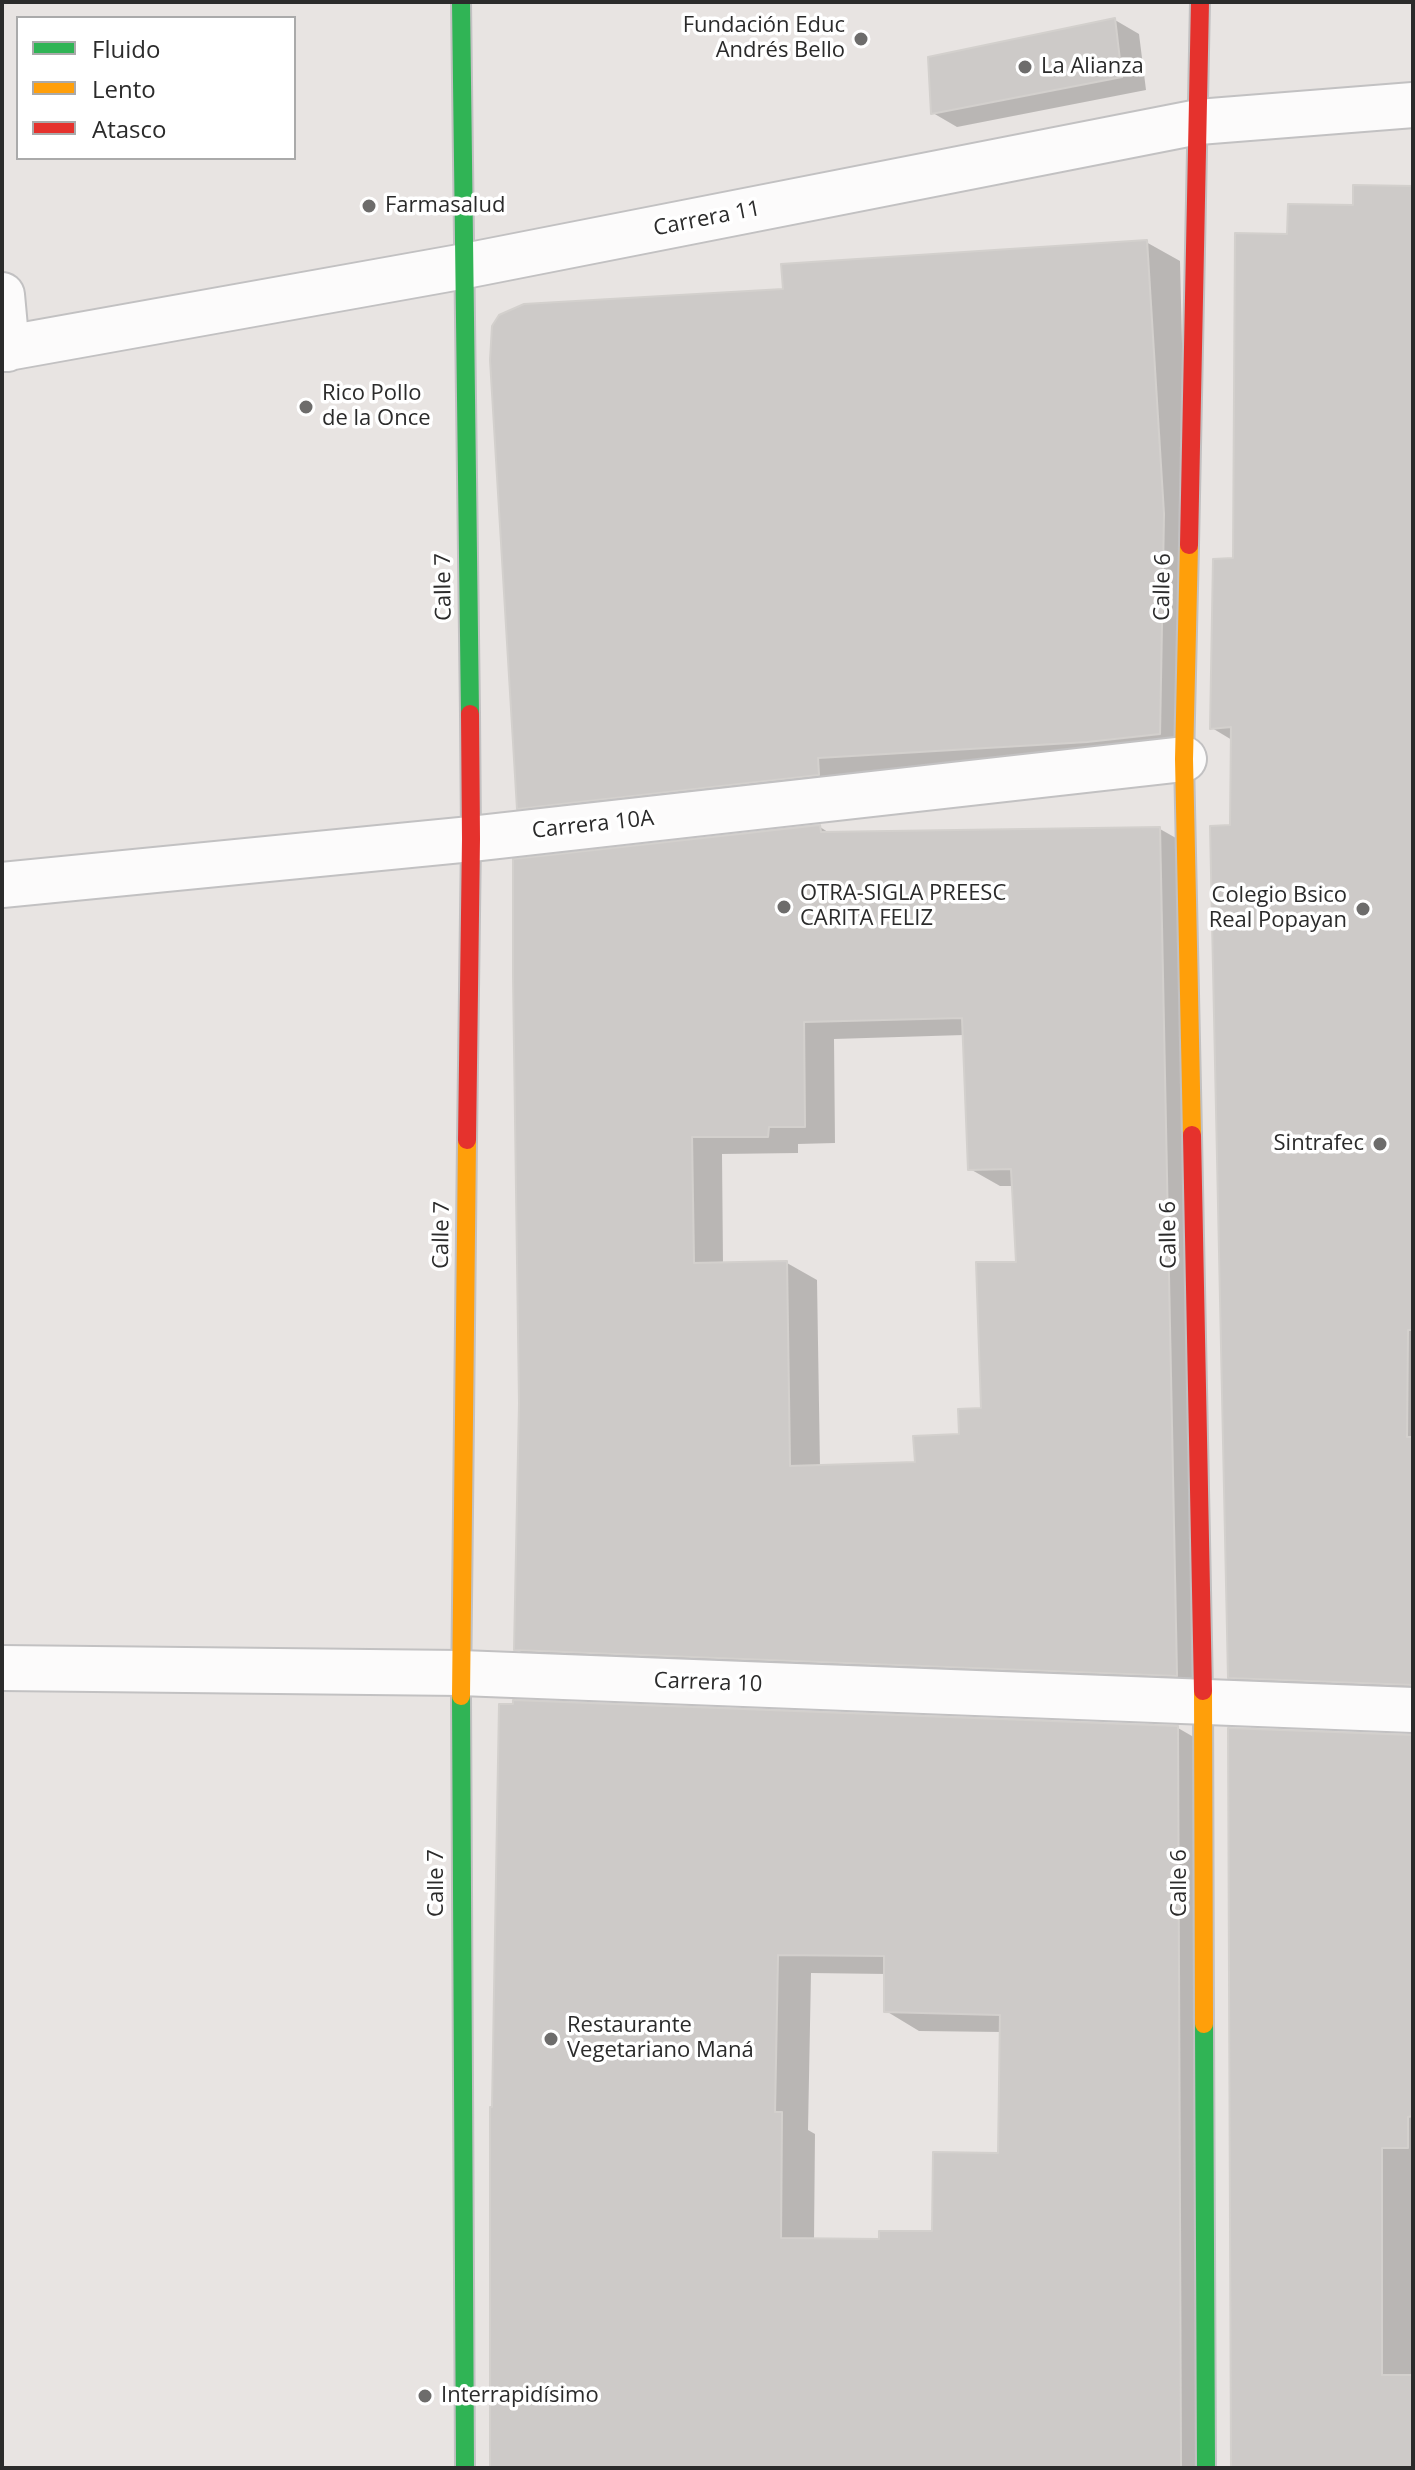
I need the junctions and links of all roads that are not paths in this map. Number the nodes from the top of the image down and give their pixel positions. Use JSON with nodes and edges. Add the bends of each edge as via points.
{"nodes":[{"id":1,"x":461,"y":2,"type":"edge"},
{"id":2,"x":1200,"y":2,"type":"edge"},
{"id":3,"x":1413,"y":105,"type":"edge"},
{"id":4,"x":1198,"y":122,"type":"junction"},
{"id":5,"x":465,"y":266,"type":"junction"},
{"id":6,"x":2,"y":295,"type":"edge"},
{"id":7,"x":5,"y":349,"type":"edge"},
{"id":8,"x":1184,"y":759,"type":"junction"},
{"id":9,"x":471,"y":839,"type":"junction"},
{"id":10,"x":2,"y":885,"type":"edge"},
{"id":11,"x":2,"y":1668,"type":"edge"},
{"id":12,"x":461,"y":1673,"type":"junction"},
{"id":13,"x":1203,"y":1702,"type":"junction"},
{"id":14,"x":1413,"y":1710,"type":"edge"},
{"id":15,"x":465,"y":2468,"type":"edge"},
{"id":16,"x":1206,"y":2468,"type":"edge"}],
"edges":[{"from":1,"to":5,"type":"street","name":"Calle 7"},
{"from":2,"to":4,"type":"street","name":"Calle 6"},
{"from":3,"to":4,"type":"street","name":"Carrera 11"},
{"from":4,"to":5,"type":"street","name":"Carrera 11"},
{"from":4,"to":8,"type":"street","name":"Calle 6"},
{"from":5,"to":7,"type":"street","name":"Carrera 11"},
{"from":5,"to":9,"type":"street","name":"Calle 7"},
{"from":6,"to":7,"type":"street"},
{"from":8,"to":9,"type":"street","name":"Carrera 10A"},
{"from":8,"to":13,"type":"street","name":"Calle 6"},
{"from":9,"to":10,"type":"street","name":"Carrera 10A"},
{"from":9,"to":12,"type":"street","name":"Calle 7"},
{"from":11,"to":12,"type":"street","name":"Carrera 10"},
{"from":12,"to":13,"type":"street","name":"Carrera 10"},
{"from":12,"to":15,"type":"street","name":"Calle 7"},
{"from":13,"to":14,"type":"street","name":"Carrera 10"},
{"from":13,"to":16,"type":"street","name":"Calle 6"}]}
